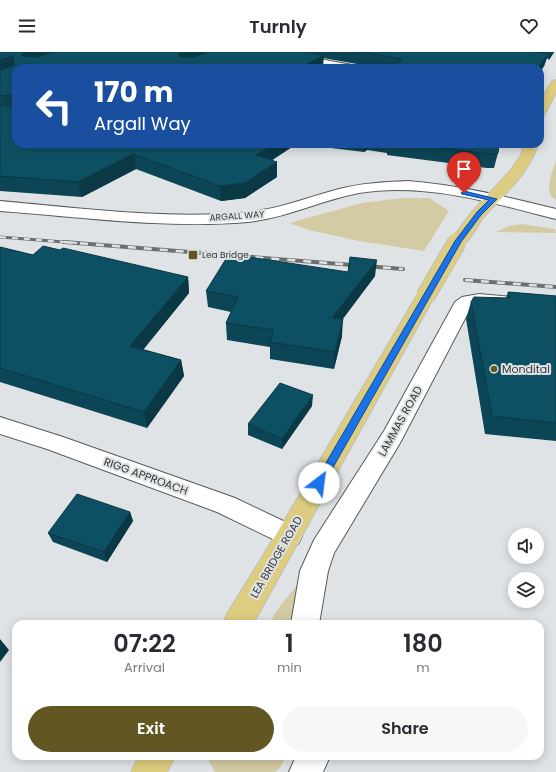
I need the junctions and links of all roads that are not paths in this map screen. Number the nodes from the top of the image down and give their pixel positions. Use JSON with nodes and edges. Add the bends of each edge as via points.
{"nodes":[{"id":1,"x":266,"y":52,"type":"edge"},
{"id":2,"x":330,"y":64,"type":"edge"},
{"id":3,"x":556,"y":83,"type":"edge"},
{"id":4,"x":546,"y":102,"type":"edge"},
{"id":5,"x":529,"y":148,"type":"edge"},
{"id":6,"x":494,"y":199,"type":"junction"},
{"id":7,"x":0,"y":206,"type":"edge"},
{"id":8,"x":556,"y":214,"type":"edge"},
{"id":9,"x":556,"y":307,"type":"edge"},
{"id":10,"x":0,"y":425,"type":"edge"},
{"id":11,"x":289,"y":536,"type":"junction"},
{"id":12,"x":239,"y":620,"type":"edge"},
{"id":13,"x":306,"y":620,"type":"edge"},
{"id":14,"x":156,"y":760,"type":"edge"},
{"id":15,"x":311,"y":760,"type":"edge"},
{"id":16,"x":148,"y":772,"type":"edge"},
{"id":17,"x":306,"y":772,"type":"edge"}],
"edges":[{"from":1,"to":2,"type":"street"},
{"from":3,"to":4,"type":"main road"},
{"from":5,"to":6,"type":"main road","name":"LEA BRIDGE ROAD","via":[[514,176]]},
{"from":6,"to":7,"type":"street","name":"ARGALL WAY","via":[[430,188],[376,187],[267,214],[203,218],[125,216]]},
{"from":6,"to":8,"type":"street","name":"ARGALL WAY"},
{"from":6,"to":11,"type":"main road","name":"LEA BRIDGE ROAD","bridge":true,"via":[[479,213],[458,241]]},
{"from":9,"to":13,"type":"street","name":"LAMMAS ROAD","via":[[479,300],[468,301],[462,306],[392,437],[323,548],[314,571]]},
{"from":10,"to":11,"type":"street","name":"RIGG APPROACH","via":[[226,505]]},
{"from":11,"to":12,"type":"main road","name":"LEA BRIDGE ROAD"},
{"from":14,"to":16,"type":"main road"},
{"from":15,"to":17,"type":"street"}]}
